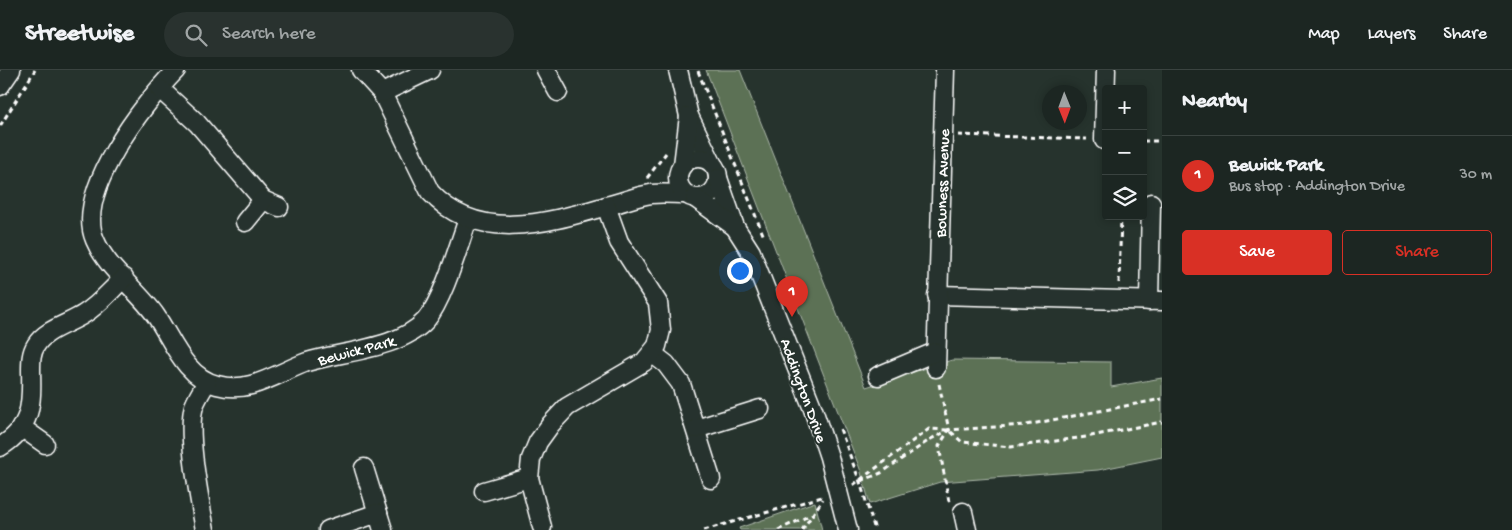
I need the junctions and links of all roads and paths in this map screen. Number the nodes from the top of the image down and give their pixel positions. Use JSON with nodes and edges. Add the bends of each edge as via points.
{"nodes":[{"id":1,"x":11,"y":70,"type":"edge"},
{"id":2,"x":35,"y":70,"type":"edge"},
{"id":3,"x":176,"y":70,"type":"edge"},
{"id":4,"x":361,"y":70,"type":"edge"},
{"id":5,"x":430,"y":70,"type":"edge"},
{"id":6,"x":546,"y":70,"type":"edge"},
{"id":7,"x":678,"y":70,"type":"edge"},
{"id":8,"x":944,"y":70,"type":"edge"},
{"id":9,"x":1106,"y":70,"type":"edge"},
{"id":10,"x":0,"y":86,"type":"edge"},
{"id":11,"x":160,"y":89,"type":"junction"},
{"id":12,"x":558,"y":92,"type":"dead end"},
{"id":13,"x":382,"y":93,"type":"junction"},
{"id":14,"x":689,"y":116,"type":"junction"},
{"id":15,"x":0,"y":126,"type":"edge"},
{"id":16,"x":1104,"y":130,"type":"edge"},
{"id":17,"x":943,"y":134,"type":"junction"},
{"id":18,"x":1102,"y":140,"type":"edge"},
{"id":19,"x":1147,"y":140,"type":"edge"},
{"id":20,"x":1162,"y":141,"type":"edge"},
{"id":21,"x":668,"y":146,"type":"dead end"},
{"id":22,"x":681,"y":168,"type":"junction"},
{"id":23,"x":716,"y":172,"type":"junction"},
{"id":24,"x":650,"y":194,"type":"junction"},
{"id":25,"x":690,"y":196,"type":"junction"},
{"id":26,"x":263,"y":200,"type":"junction"},
{"id":27,"x":1151,"y":203,"type":"dead end"},
{"id":28,"x":606,"y":206,"type":"junction"},
{"id":29,"x":279,"y":207,"type":"dead end"},
{"id":30,"x":468,"y":219,"type":"junction"},
{"id":31,"x":1121,"y":220,"type":"edge"},
{"id":32,"x":245,"y":222,"type":"dead end"},
{"id":33,"x":735,"y":227,"type":"junction"},
{"id":34,"x":124,"y":278,"type":"junction"},
{"id":35,"x":937,"y":295,"type":"junction"},
{"id":36,"x":1119,"y":300,"type":"junction"},
{"id":37,"x":1156,"y":301,"type":"edge"},
{"id":38,"x":652,"y":354,"type":"junction"},
{"id":39,"x":935,"y":360,"type":"junction"},
{"id":40,"x":878,"y":376,"type":"dead end"},
{"id":41,"x":207,"y":382,"type":"junction"},
{"id":42,"x":1162,"y":399,"type":"edge"},
{"id":43,"x":760,"y":409,"type":"dead end"},
{"id":44,"x":1162,"y":422,"type":"edge"},
{"id":45,"x":21,"y":427,"type":"junction"},
{"id":46,"x":696,"y":429,"type":"junction"},
{"id":47,"x":949,"y":430,"type":"junction"},
{"id":48,"x":45,"y":444,"type":"dead end"},
{"id":49,"x":0,"y":447,"type":"edge"},
{"id":50,"x":364,"y":468,"type":"dead end"},
{"id":51,"x":529,"y":478,"type":"junction"},
{"id":52,"x":711,"y":479,"type":"dead end"},
{"id":53,"x":860,"y":482,"type":"junction"},
{"id":54,"x":839,"y":491,"type":"junction"},
{"id":55,"x":484,"y":492,"type":"dead end"},
{"id":56,"x":963,"y":512,"type":"joint"},
{"id":57,"x":378,"y":513,"type":"junction"},
{"id":58,"x":814,"y":513,"type":"junction"},
{"id":59,"x":542,"y":527,"type":"dead end"},
{"id":60,"x":204,"y":530,"type":"edge"},
{"id":61,"x":328,"y":530,"type":"edge"},
{"id":62,"x":383,"y":530,"type":"edge"},
{"id":63,"x":704,"y":530,"type":"edge"},
{"id":64,"x":778,"y":530,"type":"edge"},
{"id":65,"x":802,"y":530,"type":"edge"},
{"id":66,"x":848,"y":530,"type":"edge"},
{"id":67,"x":875,"y":530,"type":"edge"},
{"id":68,"x":967,"y":530,"type":"edge"}],
"edges":[{"from":1,"to":10,"type":"street"},
{"from":2,"to":15,"type":"path"},
{"from":3,"to":11,"type":"street","name":"Bewick Park"},
{"from":4,"to":13,"type":"street"},
{"from":5,"to":13,"type":"street"},
{"from":6,"to":12,"type":"street"},
{"from":7,"to":14,"type":"street","name":"Addington Drive"},
{"from":8,"to":17,"type":"street","name":"Bowness Avenue"},
{"from":9,"to":16,"type":"street"},
{"from":11,"to":26,"type":"street","via":[[197,123]]},
{"from":11,"to":34,"type":"street","name":"Bewick Park","via":[[141,110],[102,176],[89,218],[95,241]]},
{"from":13,"to":30,"type":"street","via":[[430,192],[440,203]]},
{"from":14,"to":22,"type":"street","name":"Addington Drive"},
{"from":14,"to":23,"type":"street","name":"Addington Drive"},
{"from":17,"to":18,"type":"path"},
{"from":17,"to":35,"type":"street","name":"Bowness Avenue"},
{"from":19,"to":20,"type":"path"},
{"from":21,"to":24,"type":"path","via":[[666,154],[647,176]]},
{"from":22,"to":23,"type":"street","via":[[688,160],[702,158]]},
{"from":22,"to":24,"type":"street"},
{"from":22,"to":25,"type":"street","via":[[678,184]]},
{"from":23,"to":25,"type":"street","via":[[714,190],[710,194]]},
{"from":23,"to":33,"type":"street","name":"Addington Drive"},
{"from":24,"to":25,"type":"street"},
{"from":24,"to":28,"type":"street"},
{"from":25,"to":33,"type":"street","name":"Addington Drive"},
{"from":26,"to":29,"type":"street"},
{"from":26,"to":32,"type":"street"},
{"from":27,"to":37,"type":"street"},
{"from":28,"to":30,"type":"street","via":[[513,226],[481,224]]},
{"from":28,"to":38,"type":"street","via":[[619,242],[658,304],[661,330]]},
{"from":30,"to":41,"type":"street","name":"Bewick Park","via":[[433,310],[416,329],[382,344],[304,363],[252,385],[227,387]]},
{"from":31,"to":36,"type":"path"},
{"from":33,"to":54,"type":"street","name":"Addington Drive","via":[[751,252],[779,321],[813,409]]},
{"from":34,"to":41,"type":"street","name":"Bewick Park","via":[[157,317],[186,364]]},
{"from":34,"to":45,"type":"street","via":[[85,314],[37,342],[31,359],[32,404]]},
{"from":35,"to":36,"type":"street"},
{"from":35,"to":39,"type":"street","name":"Bowness Avenue"},
{"from":36,"to":37,"type":"street"},
{"from":38,"to":46,"type":"street","via":[[677,376]]},
{"from":38,"to":51,"type":"street","via":[[633,370],[579,398],[558,416],[534,450]]},
{"from":39,"to":40,"type":"street"},
{"from":39,"to":47,"type":"path"},
{"from":41,"to":60,"type":"street","via":[[193,412],[194,458]]},
{"from":42,"to":47,"type":"path","via":[[1026,425]]},
{"from":43,"to":46,"type":"street"},
{"from":44,"to":47,"type":"path","via":[[1011,447],[962,442]]},
{"from":45,"to":48,"type":"street"},
{"from":45,"to":49,"type":"street","via":[[9,442]]},
{"from":46,"to":52,"type":"street"},
{"from":47,"to":53,"type":"path"},
{"from":47,"to":53,"type":"path","via":[[929,429],[875,466]]},
{"from":47,"to":56,"type":"path","via":[[939,446],[947,501]]},
{"from":50,"to":57,"type":"street"},
{"from":51,"to":55,"type":"street"},
{"from":51,"to":59,"type":"street"},
{"from":53,"to":54,"type":"path"},
{"from":53,"to":67,"type":"path"},
{"from":54,"to":66,"type":"street","name":"Addington Drive"},
{"from":56,"to":68,"type":"street"},
{"from":57,"to":61,"type":"street"},
{"from":57,"to":62,"type":"street"},
{"from":58,"to":63,"type":"path","via":[[824,496]]},
{"from":58,"to":64,"type":"path"},
{"from":58,"to":65,"type":"path"}]}
